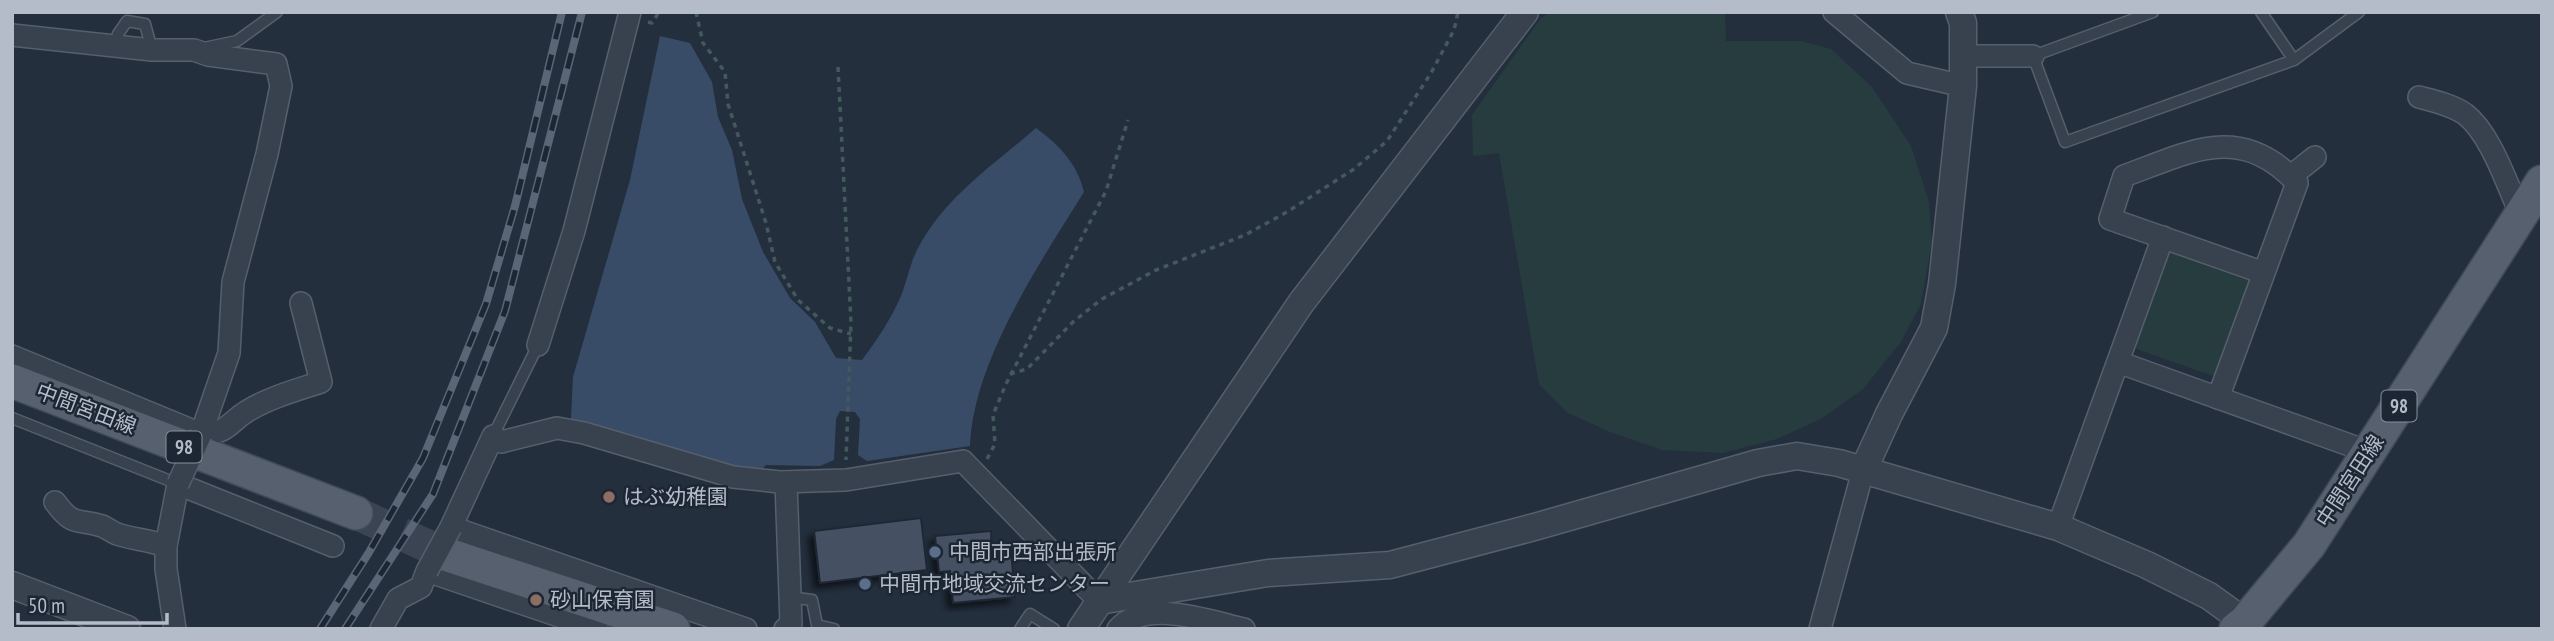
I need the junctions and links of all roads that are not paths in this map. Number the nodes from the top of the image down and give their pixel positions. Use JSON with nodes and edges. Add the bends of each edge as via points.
{"nodes":[{"id":1,"x":276,"y":12,"type":"edge"},
{"id":2,"x":630,"y":12,"type":"edge"},
{"id":3,"x":1525,"y":12,"type":"edge"},
{"id":4,"x":1833,"y":12,"type":"edge"},
{"id":5,"x":1959,"y":12,"type":"edge"},
{"id":6,"x":2154,"y":12,"type":"edge"},
{"id":7,"x":2261,"y":12,"type":"edge"},
{"id":8,"x":2359,"y":12,"type":"edge"},
{"id":9,"x":13,"y":31,"type":"edge"},
{"id":10,"x":194,"y":50,"type":"junction"},
{"id":11,"x":1963,"y":56,"type":"junction"},
{"id":12,"x":2033,"y":56,"type":"junction"},
{"id":13,"x":2294,"y":60,"type":"junction"},
{"id":14,"x":1963,"y":86,"type":"junction"},
{"id":15,"x":2418,"y":97,"type":"dead end"},
{"id":16,"x":2315,"y":157,"type":"dead end"},
{"id":17,"x":2291,"y":176,"type":"junction"},
{"id":18,"x":2542,"y":182,"type":"edge"},
{"id":19,"x":2521,"y":215,"type":"junction"},
{"id":20,"x":2163,"y":237,"type":"junction"},
{"id":21,"x":2264,"y":272,"type":"junction"},
{"id":22,"x":301,"y":303,"type":"dead end"},
{"id":23,"x":538,"y":345,"type":"joint"},
{"id":24,"x":12,"y":356,"type":"edge"},
{"id":25,"x":2118,"y":362,"type":"junction"},
{"id":26,"x":12,"y":381,"type":"edge"},
{"id":27,"x":2218,"y":398,"type":"junction"},
{"id":28,"x":12,"y":418,"type":"edge"},
{"id":29,"x":201,"y":434,"type":"junction"},
{"id":30,"x":493,"y":436,"type":"junction"},
{"id":31,"x":2369,"y":452,"type":"junction"},
{"id":32,"x":1863,"y":471,"type":"junction"},
{"id":33,"x":786,"y":482,"type":"junction"},
{"id":34,"x":178,"y":484,"type":"junction"},
{"id":35,"x":55,"y":502,"type":"dead end"},
{"id":36,"x":356,"y":513,"type":"tunnel mouth"},
{"id":37,"x":2058,"y":527,"type":"junction"},
{"id":38,"x":166,"y":545,"type":"junction"},
{"id":39,"x":333,"y":546,"type":"dead end"},
{"id":40,"x":441,"y":551,"type":"junction"},
{"id":41,"x":12,"y":585,"type":"edge"},
{"id":42,"x":789,"y":597,"type":"junction"},
{"id":43,"x":1099,"y":601,"type":"junction"},
{"id":44,"x":2241,"y":626,"type":"edge"},
{"id":45,"x":127,"y":629,"type":"edge"},
{"id":46,"x":175,"y":629,"type":"edge"},
{"id":47,"x":380,"y":629,"type":"edge"},
{"id":48,"x":597,"y":629,"type":"edge"},
{"id":49,"x":673,"y":629,"type":"edge"},
{"id":50,"x":746,"y":629,"type":"edge"},
{"id":51,"x":785,"y":629,"type":"edge"},
{"id":52,"x":834,"y":629,"type":"edge"},
{"id":53,"x":1020,"y":629,"type":"edge"},
{"id":54,"x":1054,"y":629,"type":"edge"},
{"id":55,"x":1080,"y":629,"type":"edge"},
{"id":56,"x":1118,"y":629,"type":"edge"},
{"id":57,"x":1244,"y":629,"type":"edge"},
{"id":58,"x":1820,"y":629,"type":"edge"}],
"edges":[{"from":1,"to":10,"type":"lane","via":[[237,41]]},
{"from":2,"to":23,"type":"street"},
{"from":3,"to":43,"type":"street","via":[[1301,303]]},
{"from":4,"to":14,"type":"street","via":[[1907,73]]},
{"from":5,"to":11,"type":"street"},
{"from":6,"to":12,"type":"lane"},
{"from":7,"to":13,"type":"lane"},
{"from":8,"to":13,"type":"lane"},
{"from":9,"to":10,"type":"street","via":[[152,50]]},
{"from":10,"to":29,"type":"street","via":[[276,64],[281,86],[233,282],[229,353]]},
{"from":11,"to":12,"type":"street"},
{"from":11,"to":14,"type":"street"},
{"from":12,"to":13,"type":"lane","via":[[2065,142]]},
{"from":14,"to":32,"type":"street","via":[[1934,328]]},
{"from":15,"to":19,"type":"street","via":[[2465,114],[2484,134]]},
{"from":16,"to":17,"type":"street"},
{"from":17,"to":20,"type":"street","via":[[2280,164],[2249,150],[2221,146],[2200,148],[2124,176],[2110,219]]},
{"from":17,"to":21,"type":"street","via":[[2297,183]]},
{"from":18,"to":19,"type":"main road","name":"中間宮田線","number":"98"},
{"from":19,"to":31,"type":"main road","name":"中間宮田線","number":"98"},
{"from":20,"to":21,"type":"street"},
{"from":20,"to":25,"type":"street"},
{"from":21,"to":27,"type":"street"},
{"from":22,"to":29,"type":"street","via":[[321,382],[248,410],[219,433]]},
{"from":23,"to":30,"type":"lane"},
{"from":24,"to":29,"type":"street"},
{"from":25,"to":27,"type":"street"},
{"from":25,"to":37,"type":"street"},
{"from":26,"to":36,"type":"main road","name":"中間宮田線","number":"98"},
{"from":27,"to":31,"type":"street"},
{"from":28,"to":34,"type":"lane"},
{"from":29,"to":34,"type":"street","bridge":true},
{"from":30,"to":33,"type":"street","via":[[501,442],[557,428],[733,477]]},
{"from":30,"to":40,"type":"street"},
{"from":31,"to":44,"type":"main road","name":"中間宮田線","number":"98","via":[[2309,545]]},
{"from":32,"to":37,"type":"street"},
{"from":32,"to":43,"type":"street","via":[[1797,456],[1390,565],[1268,573]]},
{"from":32,"to":58,"type":"street"},
{"from":33,"to":42,"type":"street"},
{"from":33,"to":43,"type":"street","via":[[846,480],[963,461]]},
{"from":34,"to":38,"type":"street"},
{"from":34,"to":39,"type":"street"},
{"from":35,"to":38,"type":"street","via":[[64,515],[80,523]]},
{"from":37,"to":44,"type":"street","via":[[2209,596]]},
{"from":38,"to":46,"type":"street"},
{"from":40,"to":47,"type":"street","via":[[421,586],[398,599]]},
{"from":40,"to":48,"type":"street"},
{"from":40,"to":49,"type":"main road"},
{"from":40,"to":50,"type":"street"},
{"from":41,"to":45,"type":"street"},
{"from":42,"to":51,"type":"street","via":[[791,624]]},
{"from":42,"to":52,"type":"lane","via":[[812,600],[817,625]]},
{"from":43,"to":55,"type":"street"},
{"from":53,"to":54,"type":"lane","via":[[1030,614]]},
{"from":56,"to":57,"type":"street","via":[[1127,618],[1155,612]]}]}
